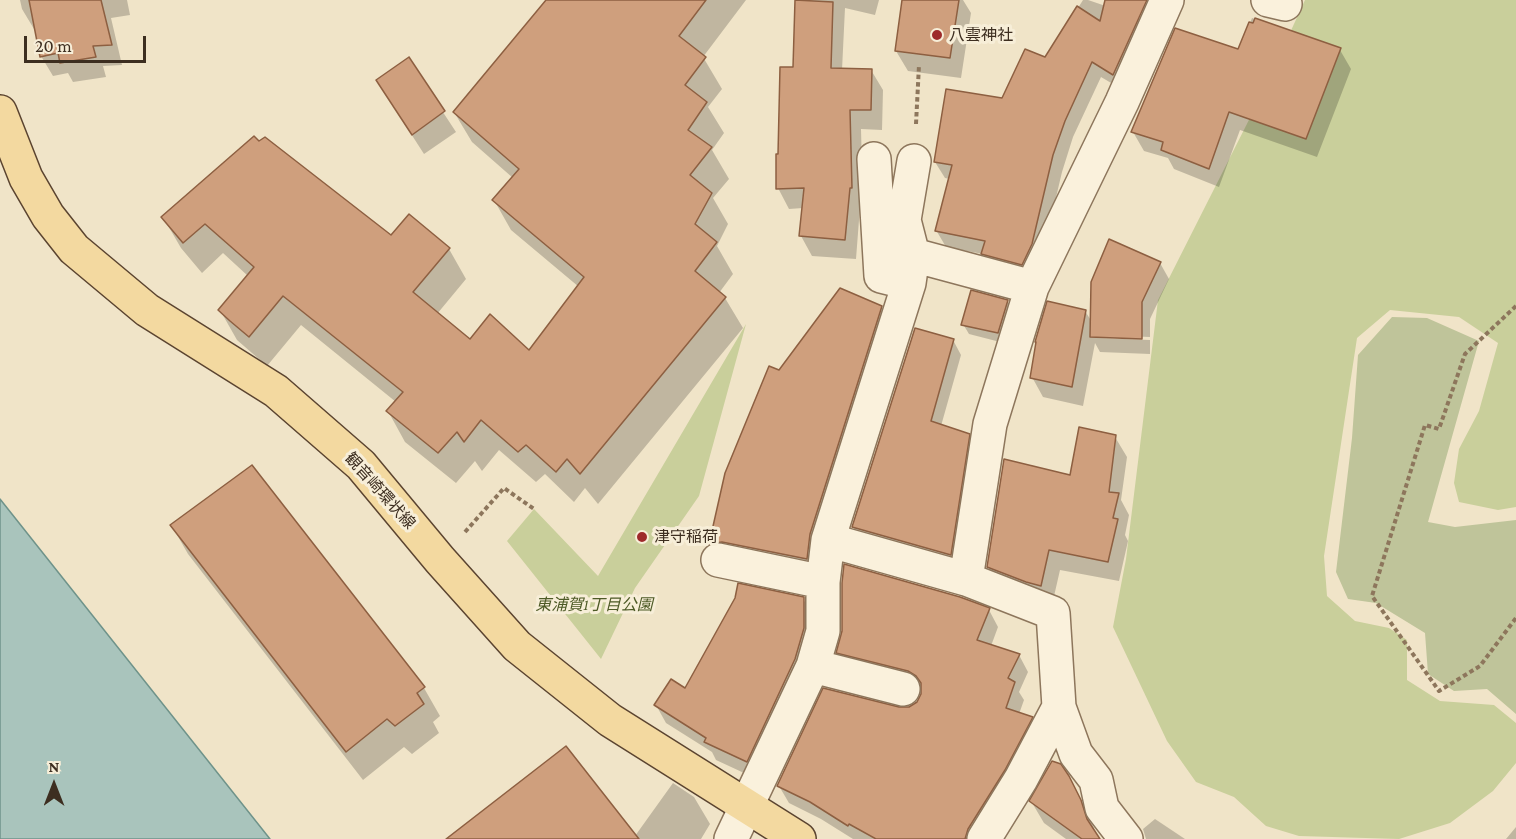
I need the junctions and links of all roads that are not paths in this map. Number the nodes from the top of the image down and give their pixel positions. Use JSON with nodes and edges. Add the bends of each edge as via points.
{"nodes":[{"id":1,"x":1167,"y":0,"type":"edge"},
{"id":2,"x":0,"y":112,"type":"edge"},
{"id":3,"x":874,"y":159,"type":"dead end"},
{"id":4,"x":914,"y":161,"type":"road end"},
{"id":5,"x":911,"y":269,"type":"junction"},
{"id":6,"x":1032,"y":287,"type":"junction"},
{"id":7,"x":828,"y":540,"type":"junction"},
{"id":8,"x":718,"y":560,"type":"dead end"},
{"id":9,"x":966,"y":579,"type":"junction"},
{"id":10,"x":823,"y":582,"type":"junction"},
{"id":11,"x":813,"y":666,"type":"junction"},
{"id":12,"x":903,"y":688,"type":"dead end"},
{"id":13,"x":1059,"y":707,"type":"junction"},
{"id":14,"x":747,"y":806,"type":"junction"},
{"id":15,"x":731,"y":839,"type":"edge"},
{"id":16,"x":799,"y":839,"type":"edge"},
{"id":17,"x":984,"y":839,"type":"edge"},
{"id":18,"x":1126,"y":839,"type":"edge"}],
"edges":[{"from":1,"to":6,"type":"street"},
{"from":2,"to":14,"type":"main road","name":"観音崎環状線","via":[[26,178],[48,216],[74,249],[147,310],[276,391],[361,465],[517,646],[610,720]]},
{"from":3,"to":5,"type":"street","via":[[881,276]]},
{"from":4,"to":5,"type":"street","via":[[904,220]]},
{"from":5,"to":6,"type":"street"},
{"from":5,"to":7,"type":"street"},
{"from":6,"to":9,"type":"street","via":[[990,424]]},
{"from":7,"to":9,"type":"street"},
{"from":7,"to":10,"type":"street"},
{"from":8,"to":10,"type":"street"},
{"from":9,"to":13,"type":"street","via":[[1053,613]]},
{"from":10,"to":11,"type":"street","via":[[824,632]]},
{"from":11,"to":12,"type":"street"},
{"from":11,"to":14,"type":"street"},
{"from":13,"to":17,"type":"street"},
{"from":13,"to":18,"type":"street","via":[[1076,754],[1096,780],[1102,808]]},
{"from":14,"to":15,"type":"street"},
{"from":14,"to":16,"type":"main road","name":"観音崎環状線"}]}
